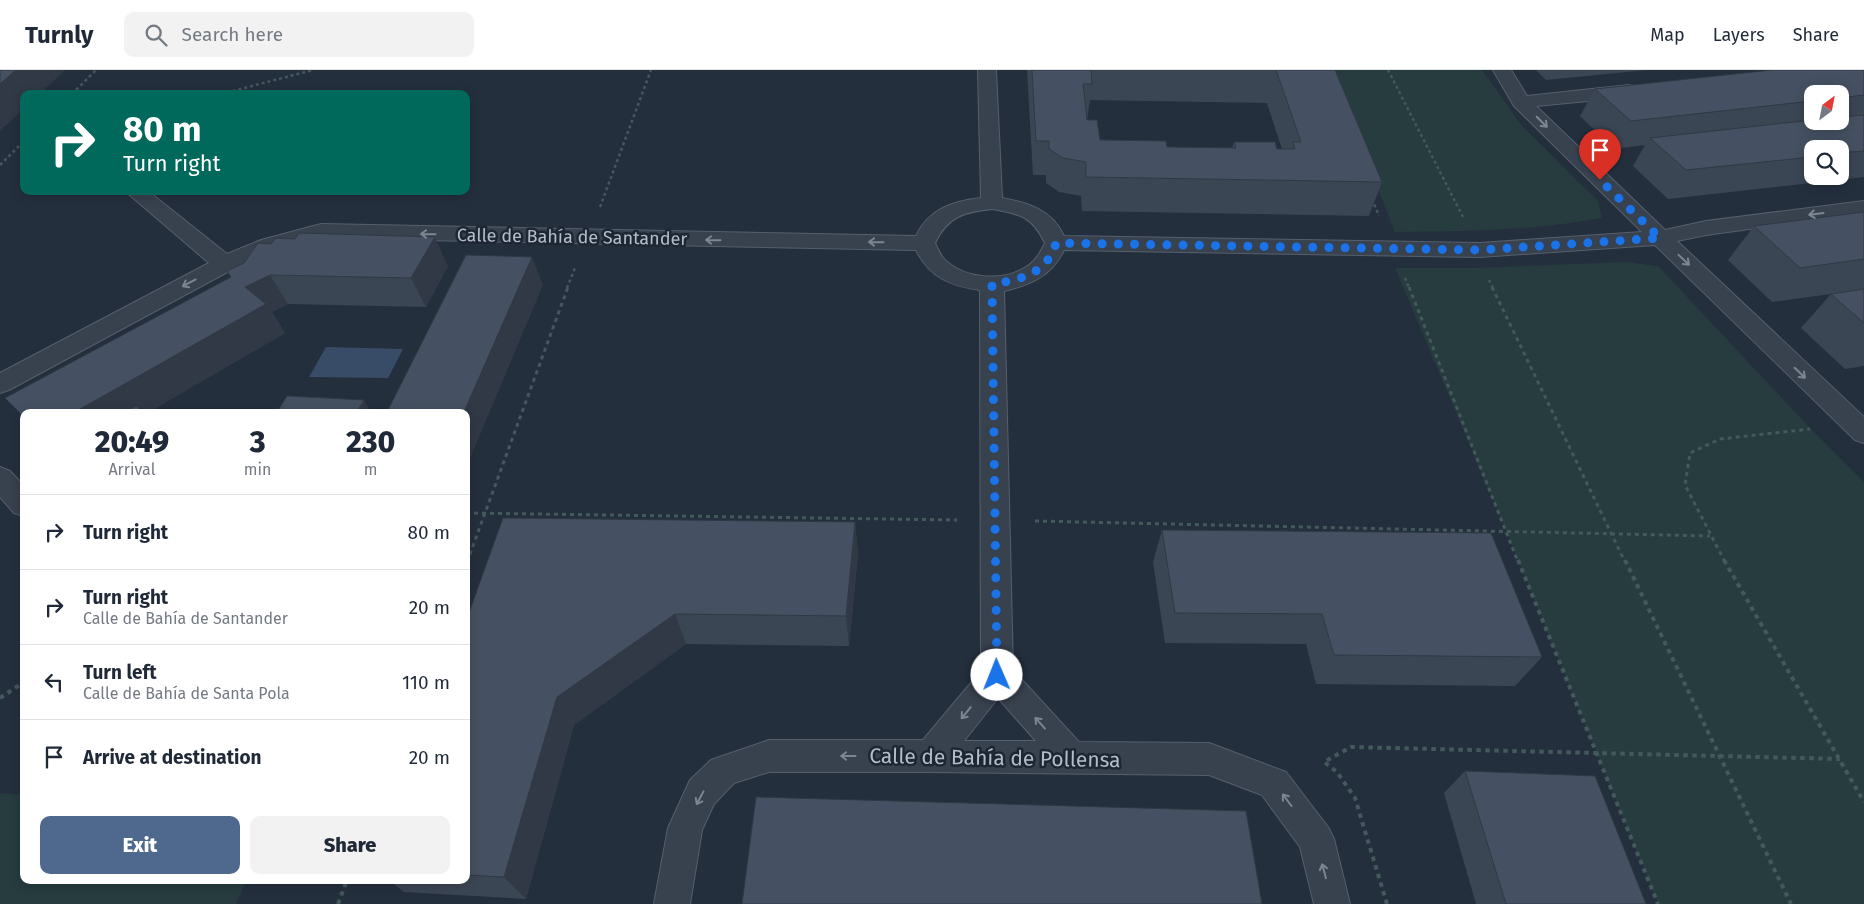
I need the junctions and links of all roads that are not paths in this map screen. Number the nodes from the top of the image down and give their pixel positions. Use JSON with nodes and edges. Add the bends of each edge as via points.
{"nodes":[{"id":1,"x":987,"y":70,"type":"edge"},
{"id":2,"x":1502,"y":70,"type":"edge"},
{"id":3,"x":1642,"y":90,"type":"edge"},
{"id":4,"x":1521,"y":102,"type":"junction"},
{"id":5,"x":141,"y":195,"type":"edge"},
{"id":6,"x":992,"y":202,"type":"junction"},
{"id":7,"x":1864,"y":207,"type":"edge"},
{"id":8,"x":1660,"y":238,"type":"junction"},
{"id":9,"x":924,"y":243,"type":"junction"},
{"id":10,"x":1056,"y":243,"type":"junction"},
{"id":11,"x":225,"y":264,"type":"junction"},
{"id":12,"x":992,"y":284,"type":"junction"},
{"id":13,"x":0,"y":384,"type":"edge"},
{"id":14,"x":1858,"y":421,"type":"edge"},
{"id":15,"x":0,"y":478,"type":"edge"},
{"id":16,"x":20,"y":500,"type":"edge"},
{"id":17,"x":997,"y":675,"type":"junction"},
{"id":18,"x":931,"y":756,"type":"junction"},
{"id":19,"x":1073,"y":759,"type":"junction"},
{"id":20,"x":672,"y":904,"type":"edge"},
{"id":21,"x":1332,"y":904,"type":"edge"}],
"edges":[{"from":1,"to":6,"type":"street"},
{"from":2,"to":4,"type":"street"},
{"from":3,"to":4,"type":"street"},
{"from":4,"to":8,"type":"street","one_way":true},
{"from":5,"to":11,"type":"street"},
{"from":6,"to":9,"type":"street","via":[[953,210],[939,218]]},
{"from":6,"to":10,"type":"street","via":[[1032,214],[1047,225]]},
{"from":7,"to":8,"type":"street","one_way":true,"via":[[1706,228]]},
{"from":8,"to":10,"type":"street","via":[[1480,250]]},
{"from":8,"to":14,"type":"street","one_way":true},
{"from":9,"to":11,"type":"street","name":"Calle de Bahía de Santander","one_way":true,"via":[[321,231],[270,245]]},
{"from":9,"to":12,"type":"street","via":[[938,265],[953,275]]},
{"from":10,"to":12,"type":"street","via":[[1046,265],[1032,275]]},
{"from":11,"to":13,"type":"street","name":"Calle de Bahía de Santander","one_way":true},
{"from":12,"to":17,"type":"street"},
{"from":15,"to":16,"type":"street"},
{"from":17,"to":18,"type":"street","one_way":true},
{"from":19,"to":17,"type":"street","one_way":true},
{"from":18,"to":19,"type":"street","name":"Calle de Bahía de Pollensa"},
{"from":18,"to":20,"type":"street","name":"Calle de Bahía de Pollensa","one_way":true,"via":[[769,756],[723,771],[702,792],[685,828]]},
{"from":21,"to":19,"type":"street","name":"Calle de Bahía de Pollensa","one_way":true,"via":[[1316,839],[1274,783],[1209,759]]}]}
